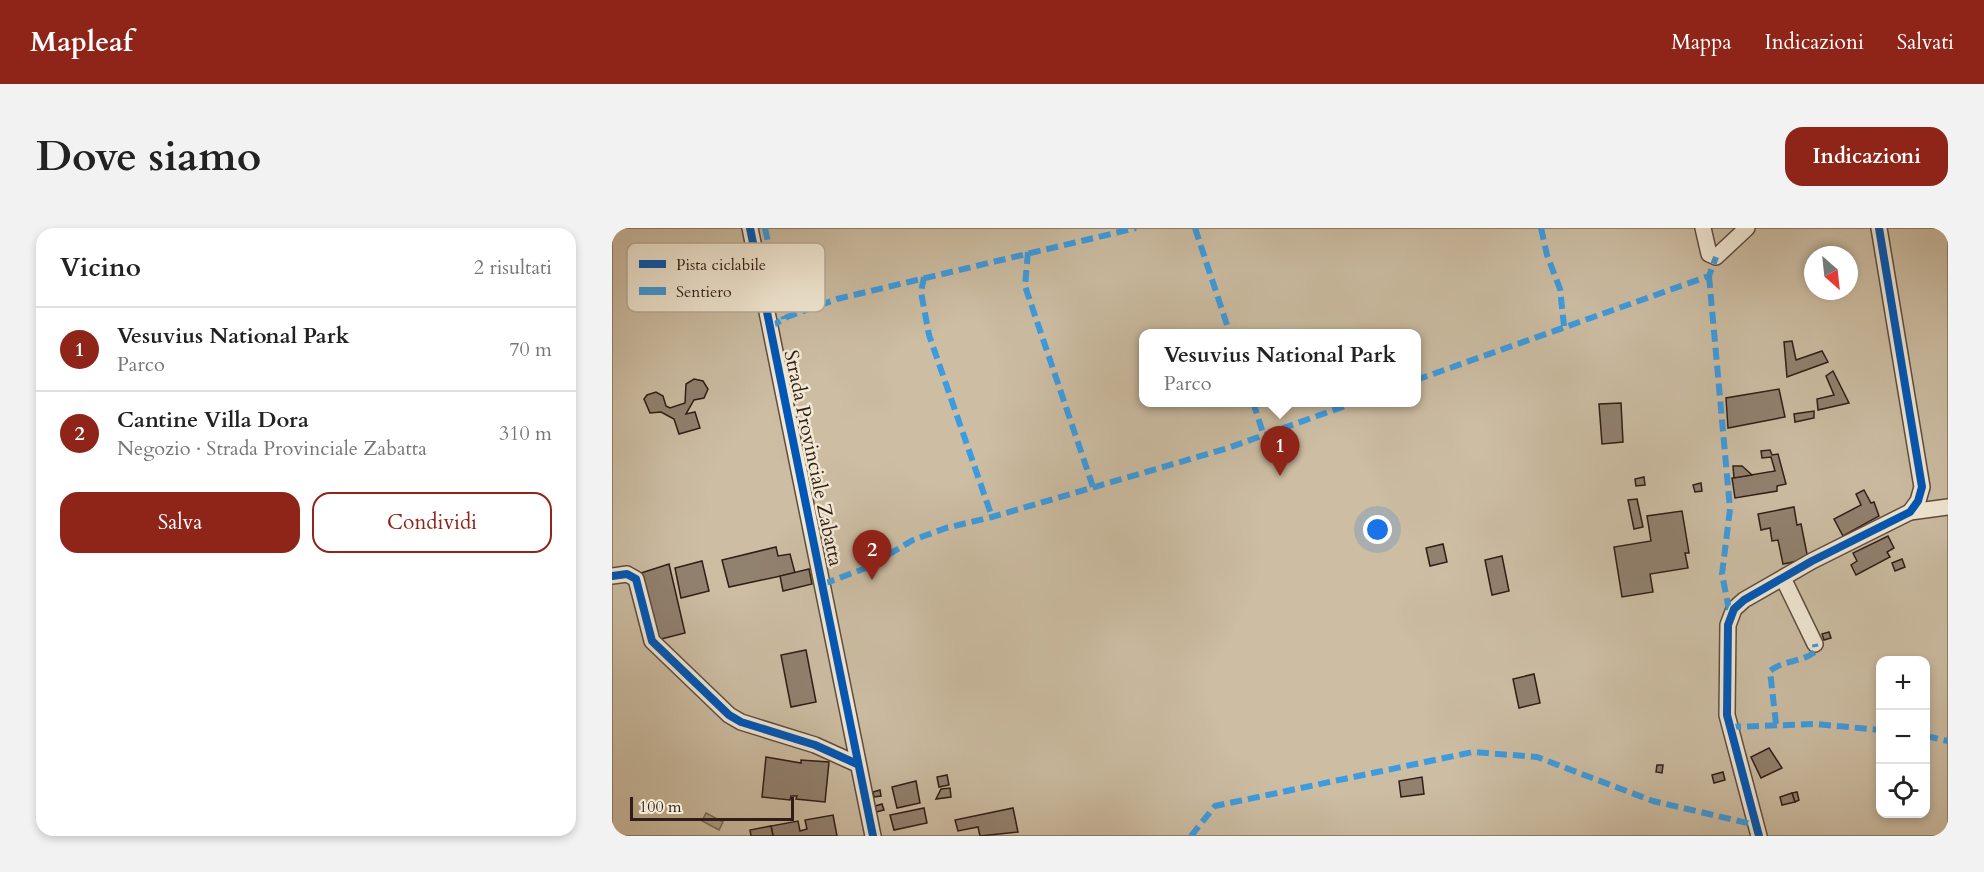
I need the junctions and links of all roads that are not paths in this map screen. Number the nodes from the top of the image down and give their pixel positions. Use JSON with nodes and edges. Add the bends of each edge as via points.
{"nodes":[{"id":1,"x":750,"y":228,"type":"edge"},
{"id":2,"x":1703,"y":228,"type":"edge"},
{"id":3,"x":1747,"y":228,"type":"edge"},
{"id":4,"x":1879,"y":228,"type":"edge"},
{"id":5,"x":753,"y":243,"type":"edge"},
{"id":6,"x":767,"y":312,"type":"edge"},
{"id":7,"x":1948,"y":507,"type":"edge"},
{"id":8,"x":1910,"y":512,"type":"junction"},
{"id":9,"x":612,"y":576,"type":"edge"},
{"id":10,"x":1783,"y":578,"type":"junction"},
{"id":11,"x":1815,"y":644,"type":"dead end"},
{"id":12,"x":857,"y":764,"type":"junction"},
{"id":13,"x":873,"y":836,"type":"edge"},
{"id":14,"x":1759,"y":836,"type":"edge"}],
"edges":[{"from":1,"to":5,"type":"street","name":"Strada Provinciale Zabatta"},
{"from":2,"to":3,"type":"street","via":[[1709,254],[1716,257]]},
{"from":4,"to":8,"type":"street","via":[[1922,488]]},
{"from":6,"to":12,"type":"street","name":"Strada Provinciale Zabatta"},
{"from":7,"to":8,"type":"street"},
{"from":8,"to":10,"type":"street"},
{"from":9,"to":12,"type":"street","via":[[627,574],[636,579],[652,641],[734,719],[806,741]]},
{"from":10,"to":11,"type":"street"},
{"from":10,"to":14,"type":"street","via":[[1744,600],[1734,609],[1728,624],[1727,716]]},
{"from":12,"to":13,"type":"street","name":"Strada Provinciale Zabatta"}]}
